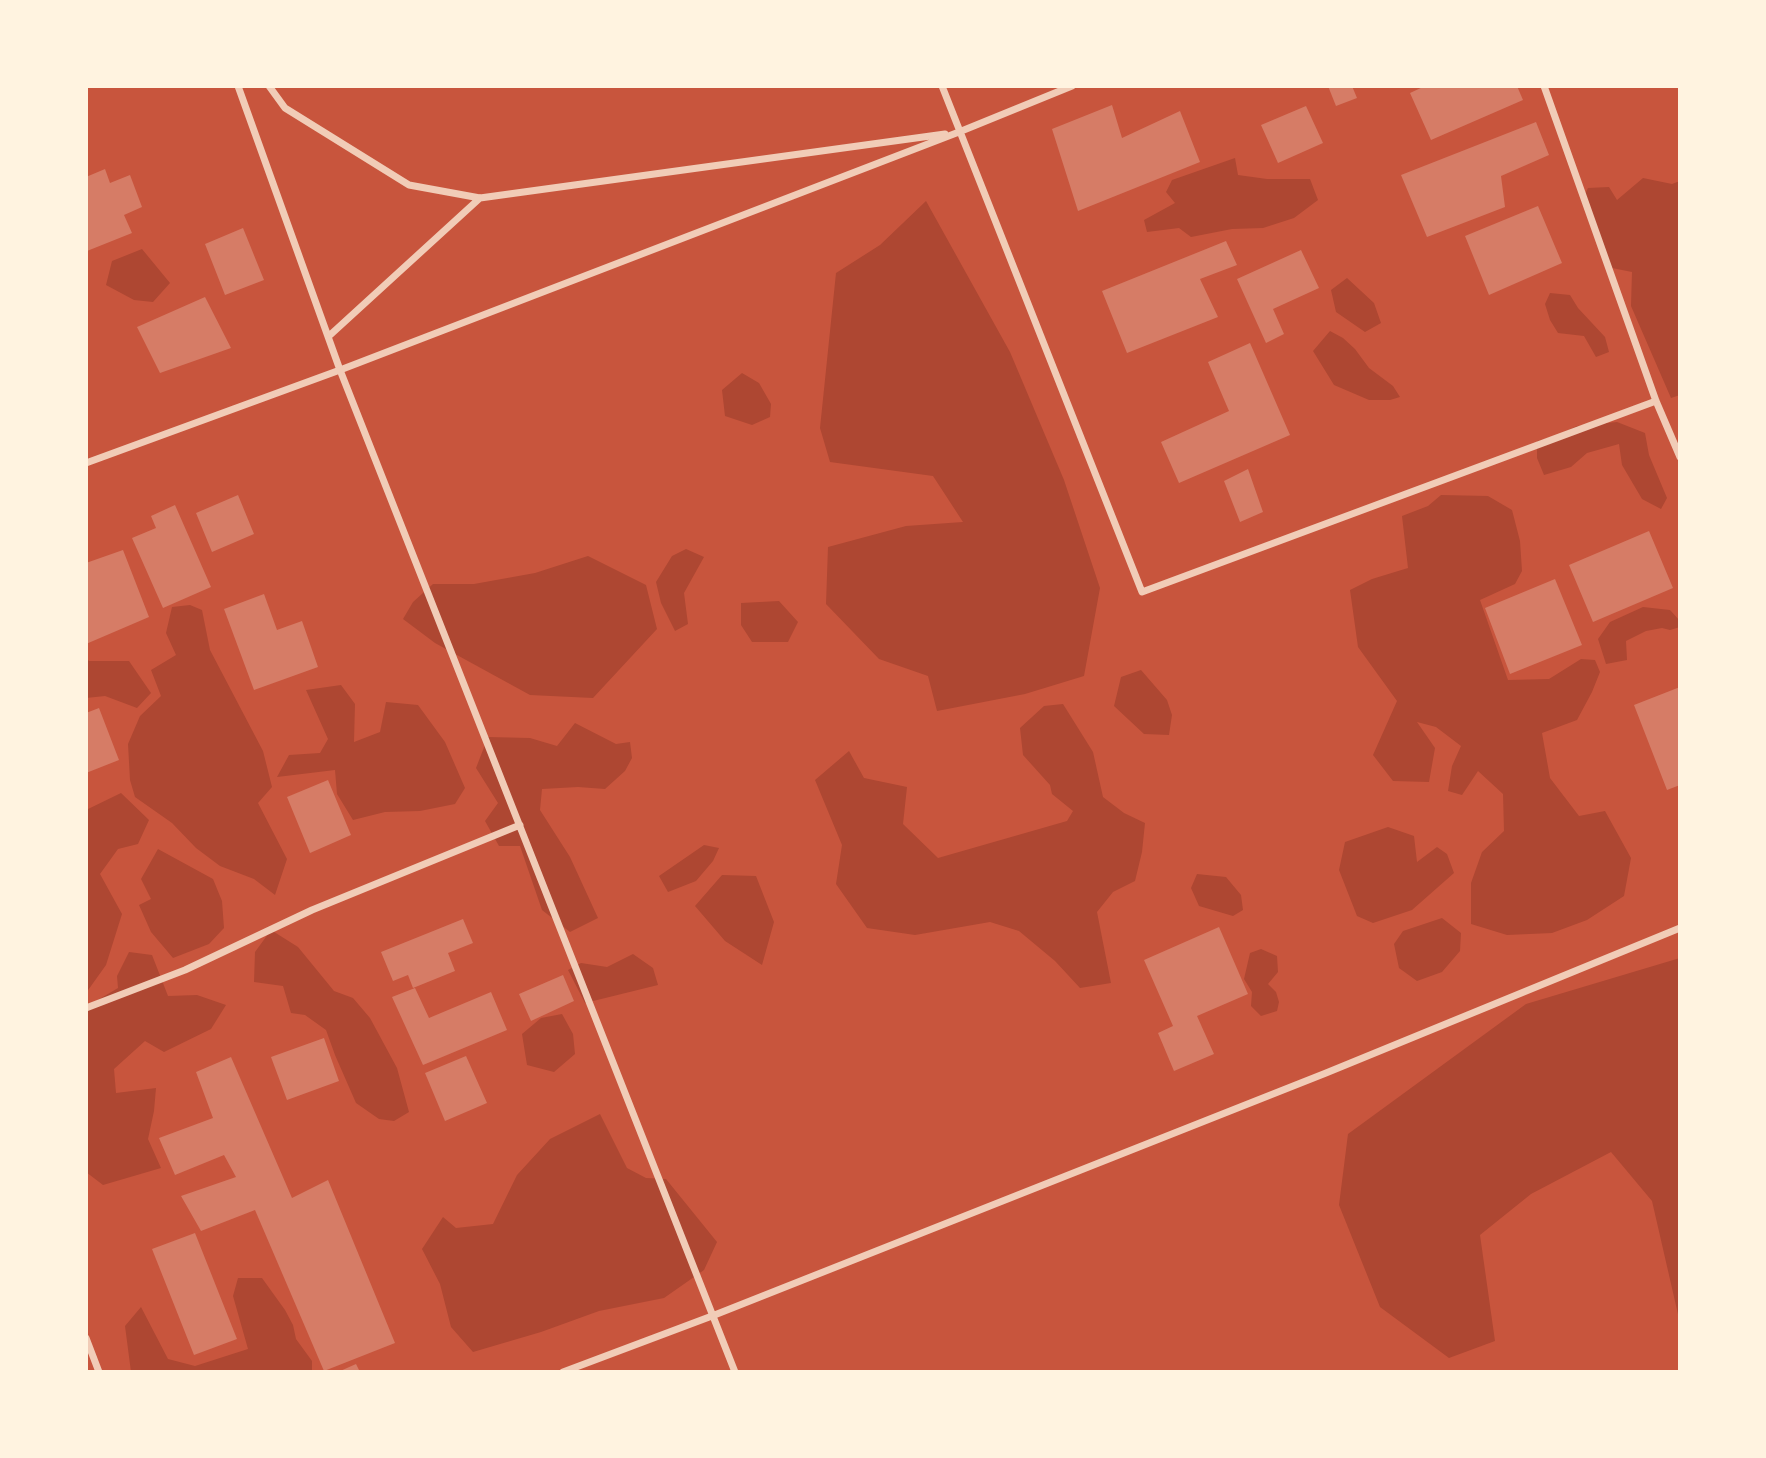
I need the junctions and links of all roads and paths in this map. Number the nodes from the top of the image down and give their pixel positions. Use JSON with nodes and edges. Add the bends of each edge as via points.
{"nodes":[{"id":1,"x":238,"y":86,"type":"edge"},
{"id":2,"x":270,"y":86,"type":"edge"},
{"id":3,"x":942,"y":86,"type":"edge"},
{"id":4,"x":1072,"y":86,"type":"edge"},
{"id":5,"x":1544,"y":86,"type":"edge"},
{"id":6,"x":959,"y":132,"type":"junction"},
{"id":7,"x":480,"y":198,"type":"junction"},
{"id":8,"x":329,"y":336,"type":"junction"},
{"id":9,"x":340,"y":370,"type":"junction"},
{"id":10,"x":1656,"y":401,"type":"junction"},
{"id":11,"x":1680,"y":457,"type":"edge"},
{"id":12,"x":86,"y":463,"type":"edge"},
{"id":13,"x":520,"y":825,"type":"junction"},
{"id":14,"x":1680,"y":928,"type":"edge"},
{"id":15,"x":86,"y":1008,"type":"edge"},
{"id":16,"x":712,"y":1316,"type":"junction"},
{"id":17,"x":86,"y":1338,"type":"edge"},
{"id":18,"x":99,"y":1372,"type":"edge"},
{"id":19,"x":563,"y":1372,"type":"edge"},
{"id":20,"x":735,"y":1372,"type":"edge"}],
"edges":[{"from":1,"to":8,"type":"street"},
{"from":2,"to":7,"type":"street","via":[[285,108],[409,185]]},
{"from":3,"to":6,"type":"street"},
{"from":4,"to":6,"type":"street"},
{"from":5,"to":10,"type":"street"},
{"from":6,"to":7,"type":"street"},
{"from":6,"to":9,"type":"street"},
{"from":6,"to":10,"type":"street","via":[[1142,593]]},
{"from":7,"to":8,"type":"street"},
{"from":8,"to":9,"type":"street"},
{"from":9,"to":12,"type":"street"},
{"from":9,"to":13,"type":"street"},
{"from":10,"to":11,"type":"street"},
{"from":13,"to":15,"type":"street","via":[[312,910],[185,971]]},
{"from":13,"to":16,"type":"street"},
{"from":14,"to":16,"type":"street"},
{"from":16,"to":19,"type":"street"},
{"from":16,"to":20,"type":"street"},
{"from":17,"to":18,"type":"street"}]}
